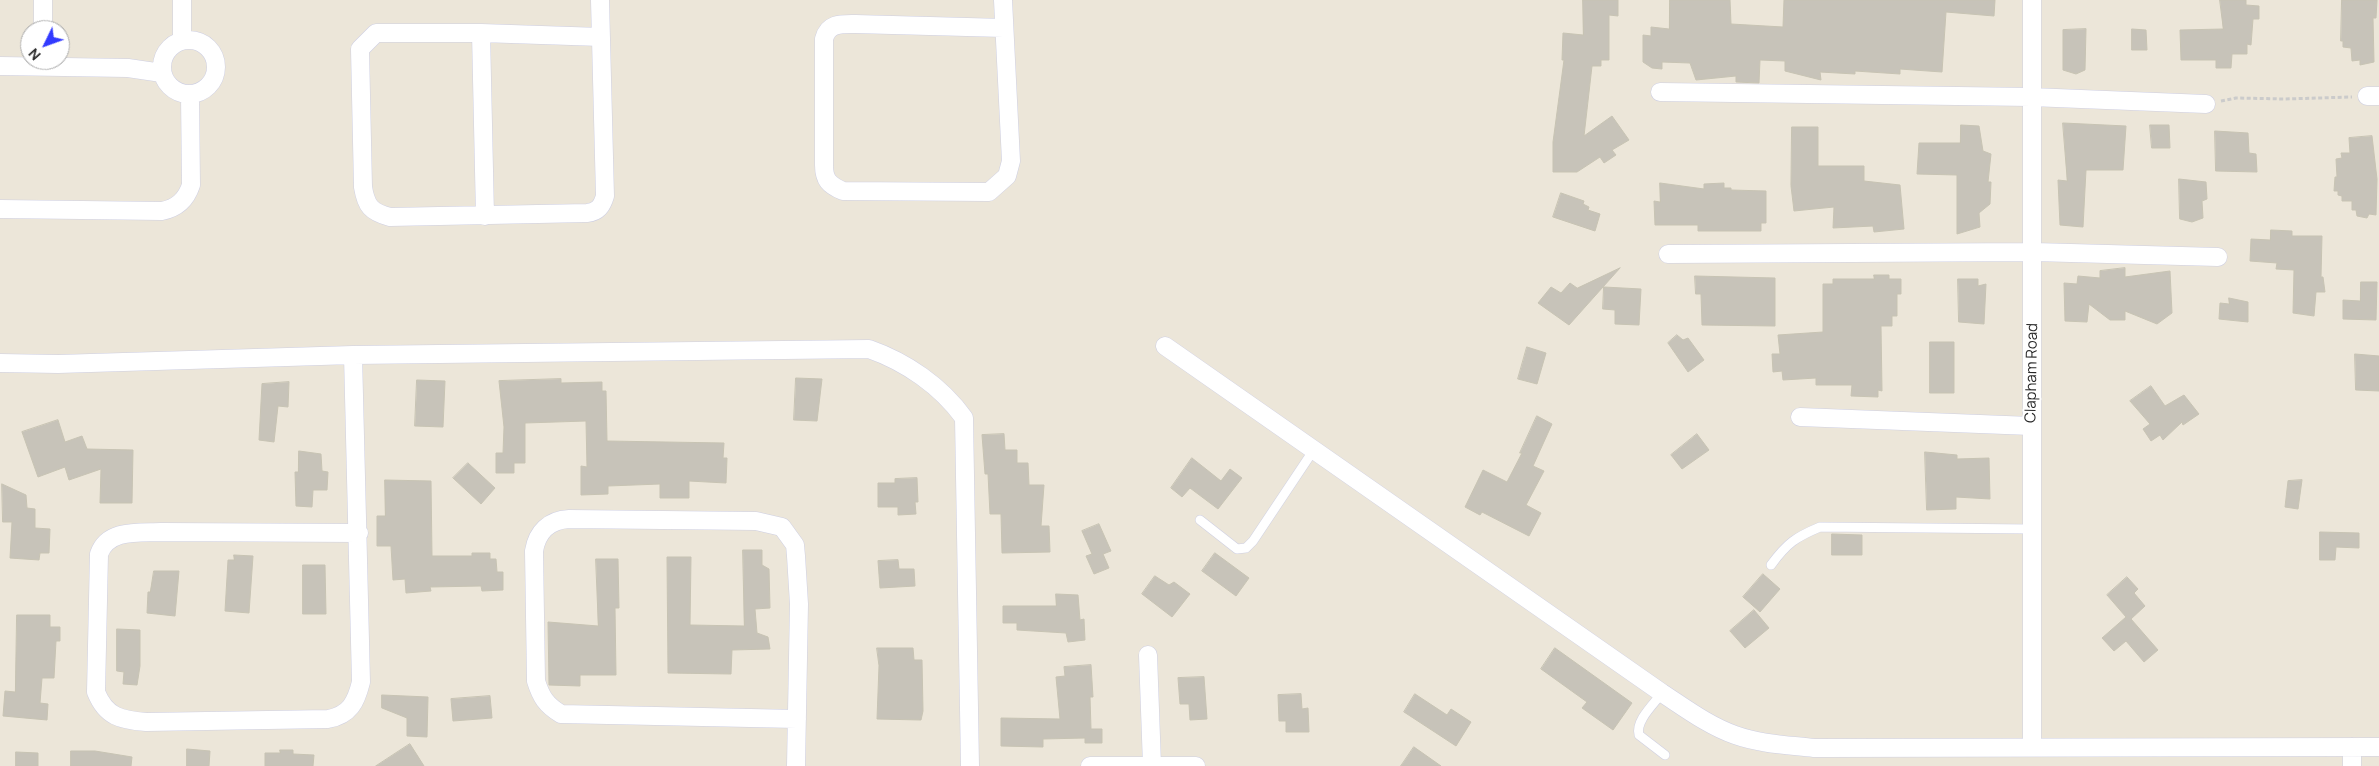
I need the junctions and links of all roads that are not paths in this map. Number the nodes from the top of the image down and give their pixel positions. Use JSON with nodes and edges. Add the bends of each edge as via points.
{"nodes":[{"id":1,"x":43,"y":0,"type":"edge"},
{"id":2,"x":182,"y":0,"type":"edge"},
{"id":3,"x":600,"y":0,"type":"edge"},
{"id":4,"x":1003,"y":0,"type":"edge"},
{"id":5,"x":2032,"y":0,"type":"edge"},
{"id":6,"x":43,"y":20,"type":"edge"},
{"id":7,"x":1004,"y":28,"type":"junction"},
{"id":8,"x":481,"y":33,"type":"junction"},
{"id":9,"x":601,"y":37,"type":"junction"},
{"id":10,"x":182,"y":40,"type":"junction"},
{"id":11,"x":20,"y":65,"type":"edge"},
{"id":12,"x":70,"y":65,"type":"edge"},
{"id":13,"x":0,"y":66,"type":"edge"},
{"id":14,"x":162,"y":73,"type":"junction"},
{"id":15,"x":1660,"y":92,"type":"dead end"},
{"id":16,"x":190,"y":95,"type":"junction"},
{"id":17,"x":2032,"y":97,"type":"junction"},
{"id":18,"x":2206,"y":104,"type":"road end"},
{"id":19,"x":0,"y":209,"type":"edge"},
{"id":20,"x":485,"y":216,"type":"junction"},
{"id":21,"x":2034,"y":252,"type":"junction"},
{"id":22,"x":1668,"y":254,"type":"dead end"},
{"id":23,"x":2218,"y":257,"type":"dead end"},
{"id":24,"x":1165,"y":346,"type":"dead end"},
{"id":25,"x":353,"y":355,"type":"junction"},
{"id":26,"x":0,"y":362,"type":"edge"},
{"id":27,"x":1800,"y":417,"type":"dead end"},
{"id":28,"x":2031,"y":426,"type":"junction"},
{"id":29,"x":1313,"y":451,"type":"junction"},
{"id":30,"x":1200,"y":520,"type":"dead end"},
{"id":31,"x":2031,"y":529,"type":"junction"},
{"id":32,"x":359,"y":533,"type":"junction"},
{"id":33,"x":1771,"y":565,"type":"dead end"},
{"id":34,"x":1148,"y":655,"type":"dead end"},
{"id":35,"x":1662,"y":693,"type":"junction"},
{"id":36,"x":797,"y":719,"type":"junction"},
{"id":37,"x":2032,"y":746,"type":"junction"},
{"id":38,"x":2352,"y":747,"type":"junction"},
{"id":39,"x":2379,"y":747,"type":"edge"},
{"id":40,"x":1666,"y":755,"type":"dead end"},
{"id":41,"x":1152,"y":765,"type":"junction"},
{"id":42,"x":796,"y":766,"type":"edge"},
{"id":43,"x":970,"y":766,"type":"edge"},
{"id":44,"x":1090,"y":766,"type":"edge"},
{"id":45,"x":1196,"y":766,"type":"edge"},
{"id":46,"x":2352,"y":766,"type":"edge"}],
"edges":[{"from":1,"to":6,"type":"street"},
{"from":2,"to":10,"type":"street"},
{"from":3,"to":9,"type":"street"},
{"from":4,"to":7,"type":"street"},
{"from":5,"to":17,"type":"street","name":"Clapham Road"},
{"from":7,"to":7,"type":"street","via":[[1011,161],[998,186],[989,192],[843,190],[827,181],[824,165],[824,39],[832,26]]},
{"from":8,"to":9,"type":"street"},
{"from":8,"to":20,"type":"street"},
{"from":8,"to":20,"type":"street","via":[[376,33],[360,49],[360,70],[363,188],[370,210],[390,217]]},
{"from":9,"to":20,"type":"street","via":[[605,196],[600,208],[595,213]]},
{"from":10,"to":14,"type":"street","via":[[165,52]]},
{"from":10,"to":16,"type":"street","via":[[201,41],[214,54],[217,73],[207,89]]},
{"from":11,"to":13,"type":"street"},
{"from":12,"to":14,"type":"street"},
{"from":14,"to":16,"type":"street","via":[[172,90]]},
{"from":15,"to":17,"type":"street"},
{"from":16,"to":19,"type":"street","via":[[191,185],[182,202],[171,209]]},
{"from":17,"to":18,"type":"street"},
{"from":17,"to":21,"type":"street","name":"Clapham Road"},
{"from":21,"to":22,"type":"street"},
{"from":21,"to":23,"type":"street"},
{"from":21,"to":28,"type":"street","name":"Clapham Road"},
{"from":24,"to":29,"type":"street"},
{"from":25,"to":26,"type":"street","via":[[58,364]]},
{"from":25,"to":32,"type":"street"},
{"from":25,"to":43,"type":"street","via":[[869,349],[916,372],[952,401],[965,423]]},
{"from":27,"to":28,"type":"street"},
{"from":28,"to":31,"type":"street","name":"Clapham Road"},
{"from":29,"to":30,"type":"lane","via":[[1246,548],[1238,548]]},
{"from":29,"to":35,"type":"street"},
{"from":31,"to":33,"type":"lane","via":[[1820,527],[1796,536]]},
{"from":31,"to":37,"type":"street","name":"Clapham Road"},
{"from":32,"to":32,"type":"street","via":[[361,682],[349,711],[338,718],[328,719],[146,722],[124,720],[100,703],[96,692],[98,554],[107,541],[128,533]]},
{"from":34,"to":41,"type":"street"},
{"from":35,"to":37,"type":"street","via":[[1734,735],[1778,744],[1814,748]]},
{"from":35,"to":40,"type":"lane","via":[[1638,730],[1639,735]]},
{"from":36,"to":36,"type":"street","via":[[796,556],[795,545],[782,527],[756,521],[561,520],[547,525],[540,534],[534,551],[536,681],[548,706],[561,714]]},
{"from":36,"to":42,"type":"street"},
{"from":37,"to":38,"type":"street"},
{"from":38,"to":39,"type":"street"},
{"from":38,"to":46,"type":"street"},
{"from":41,"to":44,"type":"street"},
{"from":41,"to":45,"type":"street"}]}
